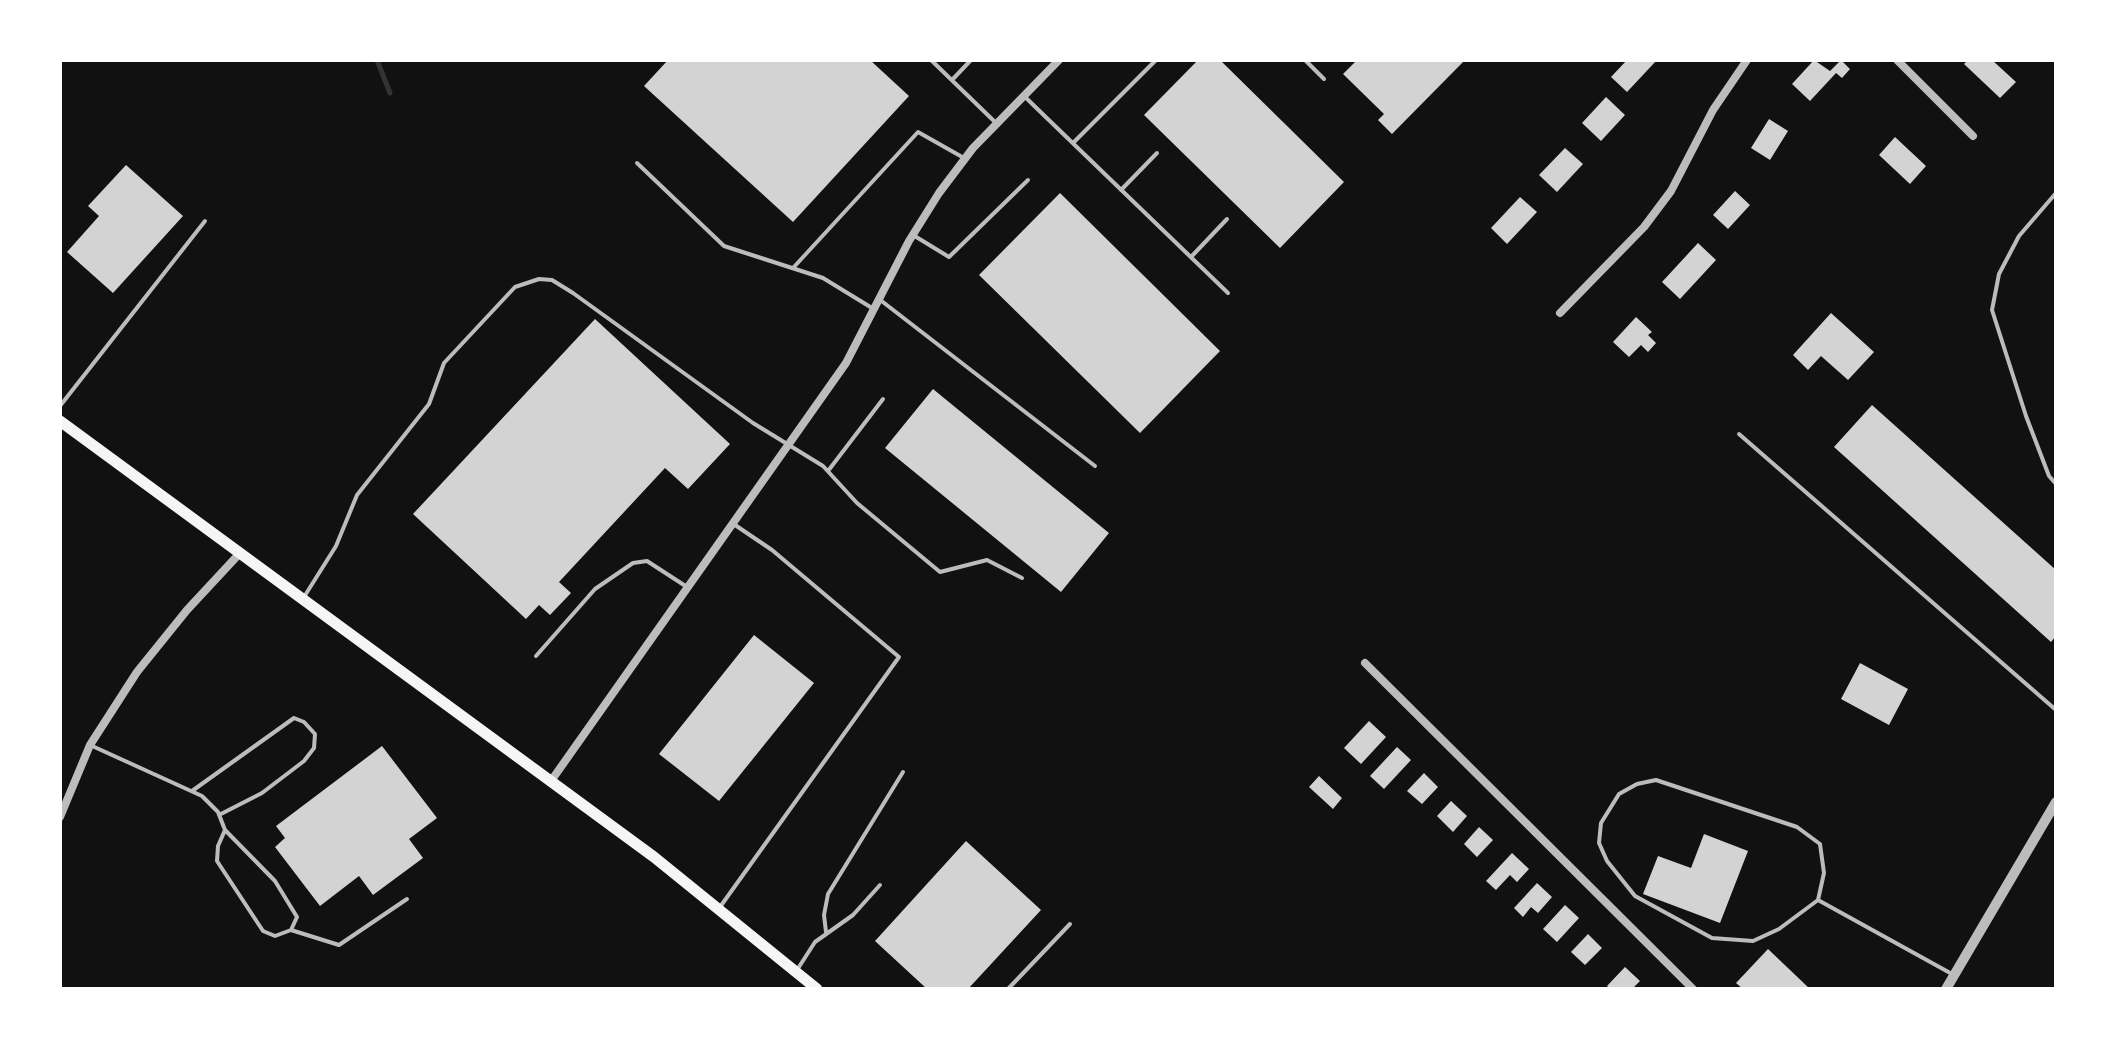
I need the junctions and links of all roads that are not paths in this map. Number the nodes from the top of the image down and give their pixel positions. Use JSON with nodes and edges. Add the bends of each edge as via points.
{"nodes":[{"id":1,"x":931,"y":60,"type":"edge"},
{"id":2,"x":971,"y":60,"type":"edge"},
{"id":3,"x":1059,"y":60,"type":"edge"},
{"id":4,"x":1156,"y":60,"type":"edge"},
{"id":5,"x":1305,"y":60,"type":"edge"},
{"id":6,"x":1747,"y":60,"type":"edge"},
{"id":7,"x":1897,"y":60,"type":"edge"},
{"id":8,"x":1324,"y":79,"type":"dead end"},
{"id":9,"x":952,"y":80,"type":"junction"},
{"id":10,"x":1024,"y":96,"type":"junction"},
{"id":11,"x":997,"y":124,"type":"junction"},
{"id":12,"x":1973,"y":136,"type":"dead end"},
{"id":13,"x":1073,"y":143,"type":"junction"},
{"id":14,"x":1157,"y":153,"type":"dead end"},
{"id":15,"x":965,"y":159,"type":"junction"},
{"id":16,"x":637,"y":163,"type":"dead end"},
{"id":17,"x":1028,"y":180,"type":"dead end"},
{"id":18,"x":1121,"y":190,"type":"junction"},
{"id":19,"x":2056,"y":193,"type":"edge"},
{"id":20,"x":1227,"y":219,"type":"dead end"},
{"id":21,"x":205,"y":221,"type":"dead end"},
{"id":22,"x":913,"y":235,"type":"junction"},
{"id":23,"x":1191,"y":257,"type":"junction"},
{"id":24,"x":793,"y":268,"type":"junction"},
{"id":25,"x":1228,"y":293,"type":"dead end"},
{"id":26,"x":879,"y":299,"type":"junction"},
{"id":27,"x":874,"y":309,"type":"junction"},
{"id":28,"x":1560,"y":313,"type":"dead end"},
{"id":29,"x":883,"y":399,"type":"dead end"},
{"id":30,"x":60,"y":406,"type":"edge"},
{"id":31,"x":60,"y":421,"type":"edge"},
{"id":32,"x":1739,"y":434,"type":"dead end"},
{"id":33,"x":790,"y":446,"type":"junction"},
{"id":34,"x":1095,"y":466,"type":"dead end"},
{"id":35,"x":828,"y":471,"type":"junction"},
{"id":36,"x":2056,"y":473,"type":"edge"},
{"id":37,"x":2049,"y":476,"type":"junction"},
{"id":38,"x":2056,"y":484,"type":"edge"},
{"id":39,"x":735,"y":524,"type":"junction"},
{"id":40,"x":240,"y":553,"type":"junction"},
{"id":41,"x":1022,"y":578,"type":"dead end"},
{"id":42,"x":689,"y":588,"type":"junction"},
{"id":43,"x":303,"y":599,"type":"junction"},
{"id":44,"x":536,"y":656,"type":"dead end"},
{"id":45,"x":1365,"y":663,"type":"dead end"},
{"id":46,"x":2056,"y":710,"type":"edge"},
{"id":47,"x":90,"y":745,"type":"junction"},
{"id":48,"x":903,"y":772,"type":"dead end"},
{"id":49,"x":551,"y":781,"type":"junction"},
{"id":50,"x":192,"y":791,"type":"junction"},
{"id":51,"x":2056,"y":802,"type":"edge"},
{"id":52,"x":219,"y":815,"type":"junction"},
{"id":53,"x":60,"y":817,"type":"edge"},
{"id":54,"x":225,"y":830,"type":"junction"},
{"id":55,"x":880,"y":885,"type":"dead end"},
{"id":56,"x":407,"y":899,"type":"dead end"},
{"id":57,"x":1818,"y":900,"type":"junction"},
{"id":58,"x":718,"y":909,"type":"junction"},
{"id":59,"x":1070,"y":924,"type":"dead end"},
{"id":60,"x":291,"y":930,"type":"junction"},
{"id":61,"x":826,"y":932,"type":"junction"},
{"id":62,"x":796,"y":972,"type":"junction"},
{"id":63,"x":1954,"y":976,"type":"junction"},
{"id":64,"x":817,"y":989,"type":"edge"},
{"id":65,"x":1008,"y":989,"type":"edge"},
{"id":66,"x":1693,"y":989,"type":"edge"},
{"id":67,"x":1946,"y":989,"type":"edge"}],
"edges":[{"from":1,"to":9,"type":"lane"},
{"from":2,"to":9,"type":"lane"},
{"from":3,"to":10,"type":"street"},
{"from":4,"to":13,"type":"lane"},
{"from":5,"to":8,"type":"lane"},
{"from":6,"to":28,"type":"street","via":[[1713,110],[1671,191],[1644,227]]},
{"from":7,"to":12,"type":"street"},
{"from":9,"to":11,"type":"lane"},
{"from":10,"to":11,"type":"street"},
{"from":10,"to":13,"type":"lane"},
{"from":11,"to":15,"type":"street"},
{"from":13,"to":18,"type":"lane"},
{"from":14,"to":18,"type":"lane"},
{"from":15,"to":22,"type":"street"},
{"from":15,"to":24,"type":"lane","via":[[918,132]]},
{"from":16,"to":24,"type":"lane","via":[[724,246]]},
{"from":17,"to":22,"type":"lane","via":[[949,257]]},
{"from":18,"to":23,"type":"lane"},
{"from":19,"to":37,"type":"lane","via":[[2019,236],[1999,274],[1992,310]]},
{"from":20,"to":23,"type":"lane"},
{"from":21,"to":30,"type":"lane"},
{"from":22,"to":26,"type":"street"},
{"from":23,"to":25,"type":"lane"},
{"from":24,"to":27,"type":"lane","via":[[823,278]]},
{"from":26,"to":27,"type":"street"},
{"from":26,"to":34,"type":"lane"},
{"from":27,"to":33,"type":"street","via":[[846,363]]},
{"from":29,"to":35,"type":"lane"},
{"from":31,"to":40,"type":"main road"},
{"from":32,"to":46,"type":"lane"},
{"from":33,"to":35,"type":"lane"},
{"from":33,"to":39,"type":"street"},
{"from":33,"to":43,"type":"lane","via":[[563,286],[552,280],[527,280],[444,363],[429,404],[357,495],[336,547]]},
{"from":35,"to":41,"type":"lane","via":[[857,503],[940,572],[987,560]]},
{"from":36,"to":37,"type":"lane"},
{"from":37,"to":38,"type":"lane"},
{"from":39,"to":42,"type":"street"},
{"from":39,"to":58,"type":"lane","via":[[899,657]]},
{"from":40,"to":43,"type":"main road"},
{"from":40,"to":47,"type":"street","via":[[138,670]]},
{"from":42,"to":44,"type":"lane","via":[[647,561],[633,563],[595,589]]},
{"from":42,"to":49,"type":"street"},
{"from":43,"to":49,"type":"main road"},
{"from":45,"to":66,"type":"street"},
{"from":47,"to":50,"type":"lane"},
{"from":47,"to":53,"type":"street"},
{"from":48,"to":61,"type":"lane","via":[[828,894]]},
{"from":49,"to":58,"type":"main road"},
{"from":50,"to":52,"type":"lane"},
{"from":50,"to":52,"type":"lane","via":[[294,718],[304,722],[315,734],[314,748],[304,761],[262,793]]},
{"from":51,"to":63,"type":"street"},
{"from":52,"to":54,"type":"lane"},
{"from":54,"to":60,"type":"lane","via":[[275,881],[297,917]]},
{"from":54,"to":60,"type":"lane","via":[[217,861],[263,931],[275,936]]},
{"from":55,"to":61,"type":"lane","via":[[853,915]]},
{"from":56,"to":60,"type":"lane","via":[[339,945]]},
{"from":57,"to":57,"type":"lane","via":[[1824,873],[1820,844],[1797,827],[1656,780],[1619,794],[1601,823],[1599,843],[1607,861],[1635,896],[1712,938],[1753,941]]},
{"from":57,"to":63,"type":"lane"},
{"from":58,"to":62,"type":"main road"},
{"from":59,"to":65,"type":"lane"},
{"from":61,"to":62,"type":"lane"},
{"from":62,"to":64,"type":"main road"},
{"from":63,"to":67,"type":"street"}]}
